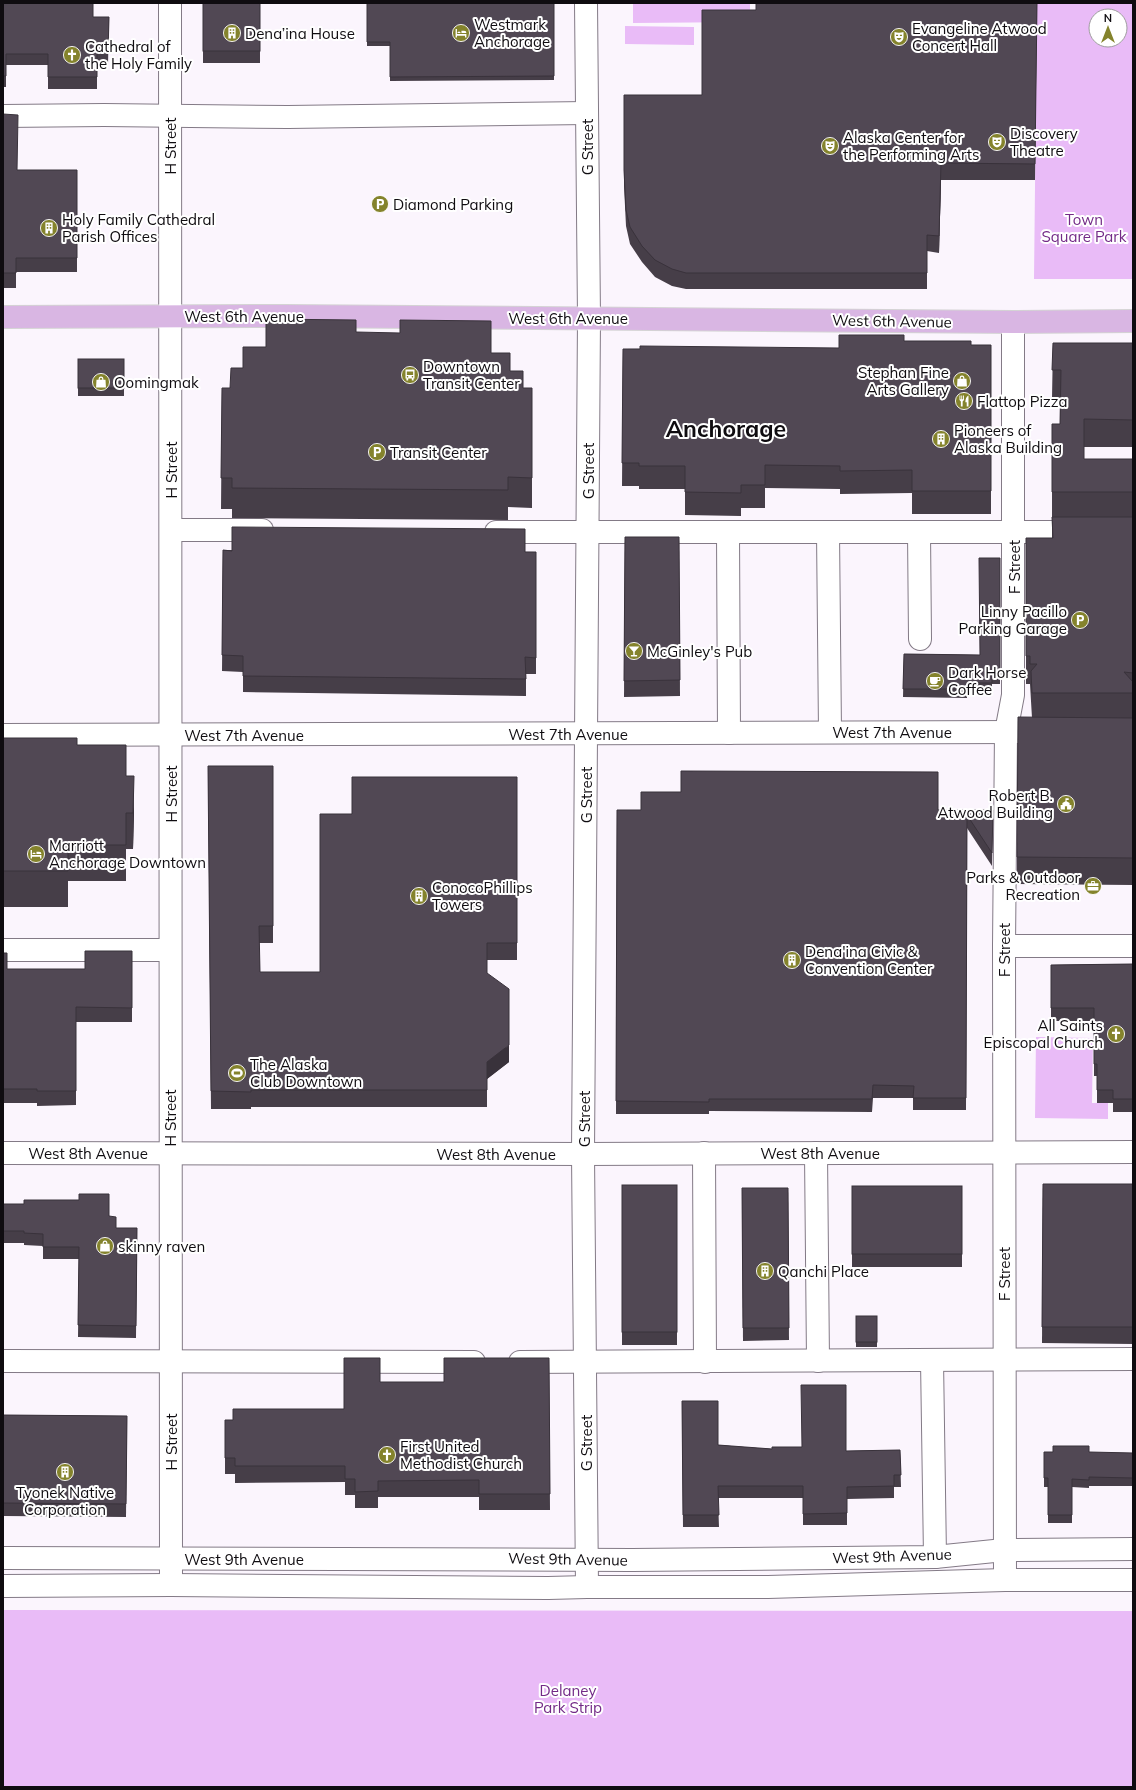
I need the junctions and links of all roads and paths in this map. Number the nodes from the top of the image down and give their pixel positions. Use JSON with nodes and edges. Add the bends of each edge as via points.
{"nodes":[{"id":1,"x":170,"y":3,"type":"edge"},
{"id":2,"x":586,"y":3,"type":"edge"},
{"id":3,"x":587,"y":113,"type":"junction"},
{"id":4,"x":170,"y":115,"type":"junction"},
{"id":5,"x":3,"y":116,"type":"edge"},
{"id":6,"x":3,"y":316,"type":"edge"},
{"id":7,"x":171,"y":316,"type":"junction"},
{"id":8,"x":588,"y":318,"type":"junction"},
{"id":9,"x":1133,"y":321,"type":"edge"},
{"id":10,"x":1013,"y":322,"type":"junction"},
{"id":11,"x":171,"y":530,"type":"junction"},
{"id":12,"x":285,"y":530,"type":"edge"},
{"id":13,"x":477,"y":532,"type":"edge"},
{"id":14,"x":828,"y":532,"type":"junction"},
{"id":15,"x":919,"y":532,"type":"junction"},
{"id":16,"x":1014,"y":532,"type":"junction"},
{"id":17,"x":1133,"y":532,"type":"edge"},
{"id":18,"x":587,"y":533,"type":"junction"},
{"id":19,"x":728,"y":533,"type":"junction"},
{"id":20,"x":920,"y":639,"type":"dead end"},
{"id":21,"x":830,"y":732,"type":"junction"},
{"id":22,"x":1006,"y":732,"type":"junction"},
{"id":23,"x":1043,"y":732,"type":"edge"},
{"id":24,"x":586,"y":733,"type":"junction"},
{"id":25,"x":729,"y":733,"type":"junction"},
{"id":26,"x":3,"y":735,"type":"edge"},
{"id":27,"x":171,"y":736,"type":"junction"},
{"id":28,"x":1004,"y":946,"type":"junction"},
{"id":29,"x":1133,"y":946,"type":"edge"},
{"id":30,"x":3,"y":950,"type":"edge"},
{"id":31,"x":170,"y":950,"type":"junction"},
{"id":32,"x":1004,"y":1152,"type":"junction"},
{"id":33,"x":1133,"y":1152,"type":"edge"},
{"id":34,"x":3,"y":1153,"type":"edge"},
{"id":35,"x":704,"y":1153,"type":"junction"},
{"id":36,"x":816,"y":1153,"type":"junction"},
{"id":37,"x":170,"y":1154,"type":"junction"},
{"id":38,"x":584,"y":1154,"type":"junction"},
{"id":39,"x":1003,"y":1359,"type":"junction"},
{"id":40,"x":1133,"y":1359,"type":"edge"},
{"id":41,"x":932,"y":1360,"type":"junction"},
{"id":42,"x":3,"y":1361,"type":"edge"},
{"id":43,"x":170,"y":1361,"type":"junction"},
{"id":44,"x":818,"y":1361,"type":"junction"},
{"id":45,"x":585,"y":1362,"type":"junction"},
{"id":46,"x":705,"y":1362,"type":"junction"},
{"id":47,"x":1133,"y":1549,"type":"edge"},
{"id":48,"x":1004,"y":1550,"type":"junction"},
{"id":49,"x":935,"y":1557,"type":"junction"},
{"id":50,"x":3,"y":1558,"type":"edge"},
{"id":51,"x":171,"y":1559,"type":"junction"},
{"id":52,"x":586,"y":1560,"type":"junction"},
{"id":53,"x":1005,"y":1580,"type":"junction"},
{"id":54,"x":1133,"y":1580,"type":"edge"},
{"id":55,"x":171,"y":1585,"type":"junction"},
{"id":56,"x":3,"y":1586,"type":"edge"},
{"id":57,"x":587,"y":1587,"type":"junction"}],
"edges":[{"from":1,"to":4,"type":"street","name":"H Street"},
{"from":2,"to":3,"type":"street","name":"G Street"},
{"from":3,"to":4,"type":"street","via":[[288,117]]},
{"from":3,"to":8,"type":"street","name":"G Street"},
{"from":4,"to":5,"type":"street"},
{"from":4,"to":7,"type":"street","name":"H Street"},
{"from":6,"to":7,"type":"main road","name":"West 6th Avenue"},
{"from":7,"to":8,"type":"main road","name":"West 6th Avenue"},
{"from":7,"to":11,"type":"street","name":"H Street"},
{"from":8,"to":10,"type":"main road","name":"West 6th Avenue"},
{"from":8,"to":18,"type":"street","name":"G Street"},
{"from":9,"to":10,"type":"main road","name":"West 6th Avenue"},
{"from":10,"to":16,"type":"street","name":"F Street"},
{"from":11,"to":12,"type":"street"},
{"from":11,"to":27,"type":"street","name":"H Street"},
{"from":13,"to":18,"type":"street"},
{"from":14,"to":15,"type":"street"},
{"from":14,"to":19,"type":"street"},
{"from":14,"to":21,"type":"street"},
{"from":15,"to":16,"type":"street"},
{"from":15,"to":20,"type":"street"},
{"from":16,"to":17,"type":"street"},
{"from":16,"to":22,"type":"street","name":"F Street","via":[[1013,695]]},
{"from":18,"to":19,"type":"street"},
{"from":18,"to":24,"type":"street","name":"G Street"},
{"from":19,"to":25,"type":"street"},
{"from":21,"to":22,"type":"street","name":"West 7th Avenue"},
{"from":21,"to":25,"type":"street","name":"West 7th Avenue"},
{"from":22,"to":23,"type":"street","name":"West 7th Avenue"},
{"from":22,"to":28,"type":"street","name":"F Street"},
{"from":24,"to":25,"type":"street","name":"West 7th Avenue"},
{"from":24,"to":27,"type":"street","name":"West 7th Avenue"},
{"from":24,"to":38,"type":"street","name":"G Street"},
{"from":26,"to":27,"type":"street","name":"West 7th Avenue"},
{"from":27,"to":31,"type":"street","name":"H Street"},
{"from":28,"to":29,"type":"street"},
{"from":28,"to":32,"type":"street","name":"F Street"},
{"from":30,"to":31,"type":"street"},
{"from":31,"to":37,"type":"street","name":"H Street"},
{"from":32,"to":33,"type":"street","name":"West 8th Avenue"},
{"from":32,"to":36,"type":"street","name":"West 8th Avenue"},
{"from":32,"to":39,"type":"street","name":"F Street"},
{"from":34,"to":37,"type":"street","name":"West 8th Avenue"},
{"from":35,"to":36,"type":"street","name":"West 8th Avenue"},
{"from":35,"to":38,"type":"street","name":"West 8th Avenue"},
{"from":35,"to":46,"type":"street"},
{"from":36,"to":44,"type":"street"},
{"from":37,"to":38,"type":"street","name":"West 8th Avenue"},
{"from":37,"to":43,"type":"street","name":"H Street"},
{"from":38,"to":45,"type":"street","name":"G Street"},
{"from":39,"to":40,"type":"street"},
{"from":39,"to":41,"type":"street"},
{"from":39,"to":48,"type":"street","name":"F Street"},
{"from":41,"to":44,"type":"street"},
{"from":41,"to":49,"type":"street"},
{"from":42,"to":43,"type":"street"},
{"from":43,"to":45,"type":"street"},
{"from":43,"to":51,"type":"street","name":"H Street"},
{"from":44,"to":46,"type":"street"},
{"from":45,"to":46,"type":"street"},
{"from":45,"to":52,"type":"street","name":"G Street"},
{"from":47,"to":48,"type":"street","name":"West 9th Avenue"},
{"from":48,"to":49,"type":"street","name":"West 9th Avenue"},
{"from":48,"to":53,"type":"street","name":"F Street"},
{"from":49,"to":52,"type":"street","name":"West 9th Avenue"},
{"from":50,"to":51,"type":"street","name":"West 9th Avenue"},
{"from":51,"to":52,"type":"street","name":"West 9th Avenue"},
{"from":51,"to":55,"type":"street","name":"H Street"},
{"from":52,"to":57,"type":"street","name":"G Street"},
{"from":53,"to":54,"type":"street","name":"West 9th Avenue"},
{"from":53,"to":57,"type":"street","name":"West 9th Avenue","via":[[768,1587]]},
{"from":55,"to":56,"type":"street","name":"West 9th Avenue"},
{"from":55,"to":57,"type":"street","name":"West 9th Avenue"}]}
